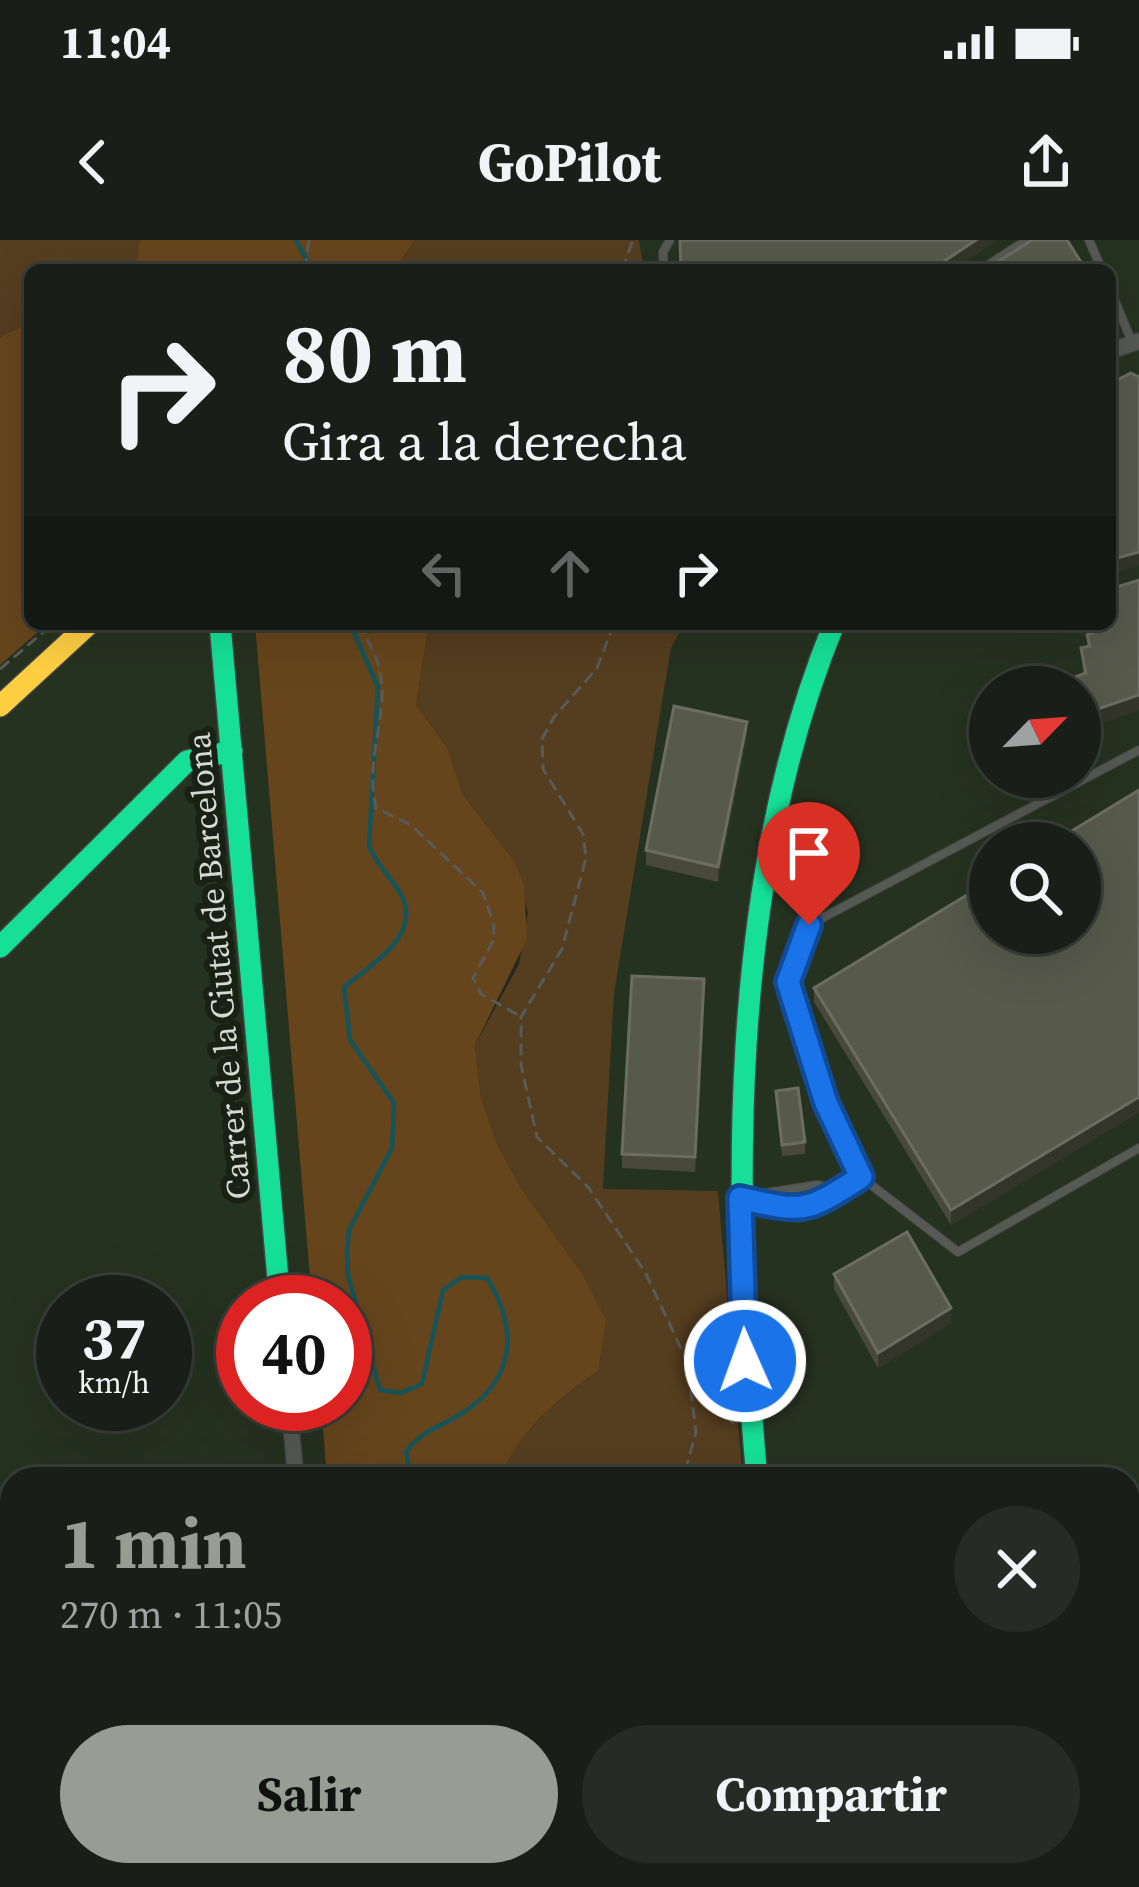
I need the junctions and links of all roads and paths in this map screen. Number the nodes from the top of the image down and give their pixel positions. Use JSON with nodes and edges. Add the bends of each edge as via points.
{"nodes":[{"id":1,"x":1027,"y":240,"type":"edge"},
{"id":2,"x":989,"y":264,"type":"edge"},
{"id":3,"x":1116,"y":302,"type":"edge"},
{"id":4,"x":1136,"y":342,"type":"edge"},
{"id":5,"x":46,"y":630,"type":"edge"},
{"id":6,"x":82,"y":630,"type":"edge"},
{"id":7,"x":221,"y":630,"type":"edge"},
{"id":8,"x":362,"y":630,"type":"edge"},
{"id":9,"x":612,"y":630,"type":"edge"},
{"id":10,"x":832,"y":630,"type":"edge"},
{"id":11,"x":0,"y":668,"type":"edge"},
{"id":12,"x":0,"y":706,"type":"edge"},
{"id":13,"x":1139,"y":750,"type":"edge"},
{"id":14,"x":232,"y":751,"type":"junction"},
{"id":15,"x":0,"y":947,"type":"edge"},
{"id":16,"x":521,"y":1016,"type":"junction"},
{"id":17,"x":1139,"y":1148,"type":"edge"},
{"id":18,"x":861,"y":1177,"type":"junction"},
{"id":19,"x":840,"y":1190,"type":"junction"},
{"id":20,"x":740,"y":1198,"type":"junction"},
{"id":21,"x":278,"y":1275,"type":"edge"},
{"id":22,"x":685,"y":1356,"type":"junction"},
{"id":23,"x":292,"y":1431,"type":"edge"},
{"id":24,"x":753,"y":1440,"type":"junction"},
{"id":25,"x":295,"y":1467,"type":"edge"},
{"id":26,"x":686,"y":1467,"type":"edge"},
{"id":27,"x":756,"y":1467,"type":"edge"}],
"edges":[{"from":1,"to":2,"type":"lane"},
{"from":3,"to":4,"type":"lane"},
{"from":5,"to":11,"type":"path"},
{"from":6,"to":12,"type":"street"},
{"from":7,"to":14,"type":"street","name":"Carrer de la Ciutat de Barcelona"},
{"from":8,"to":16,"type":"path","via":[[375,648],[386,700],[376,808],[412,825],[483,892],[493,941],[473,977],[481,994]]},
{"from":9,"to":16,"type":"path","via":[[597,668],[542,739],[543,770],[583,834],[586,858],[562,949]]},
{"from":10,"to":20,"type":"street","via":[[790,762],[767,873],[747,1019]]},
{"from":13,"to":18,"type":"lane","via":[[809,925],[788,982],[826,1103]]},
{"from":14,"to":15,"type":"street","via":[[187,761]]},
{"from":14,"to":21,"type":"street","name":"Carrer de la Ciutat de Barcelona"},
{"from":16,"to":22,"type":"path","via":[[523,1080],[537,1137],[589,1186],[645,1272]]},
{"from":17,"to":18,"type":"lane","via":[[958,1252]]},
{"from":18,"to":19,"type":"lane"},
{"from":19,"to":20,"type":"lane","via":[[803,1186]]},
{"from":19,"to":20,"type":"lane","via":[[825,1205]]},
{"from":20,"to":24,"type":"street"},
{"from":22,"to":24,"type":"path","via":[[728,1420]]},
{"from":22,"to":26,"type":"path","via":[[696,1432]]},
{"from":23,"to":25,"type":"street"},
{"from":24,"to":27,"type":"street"}]}
